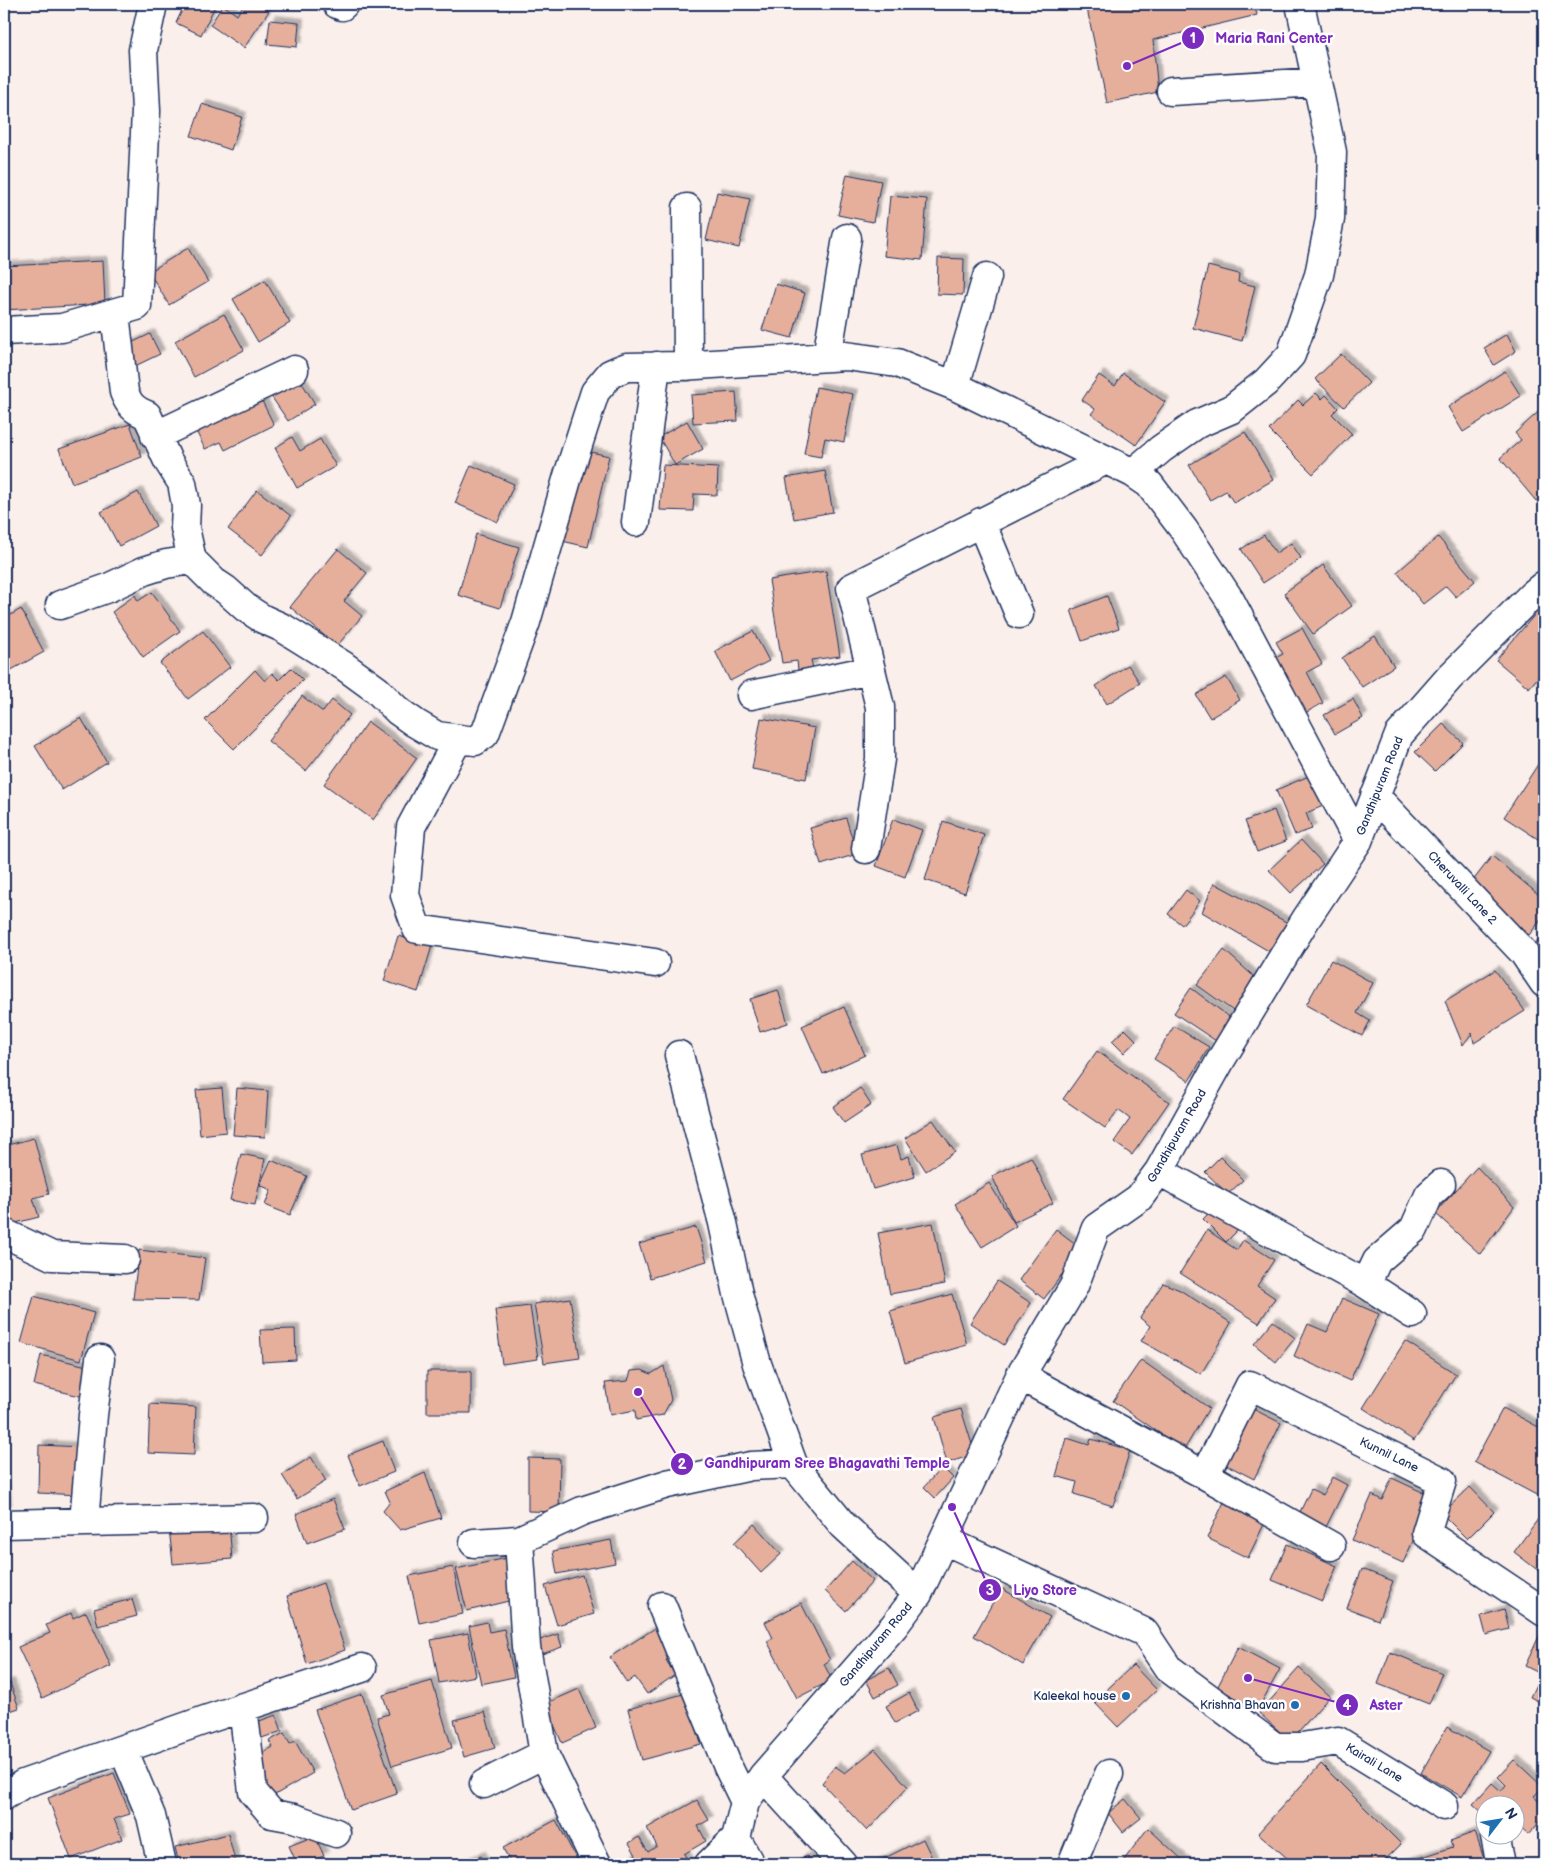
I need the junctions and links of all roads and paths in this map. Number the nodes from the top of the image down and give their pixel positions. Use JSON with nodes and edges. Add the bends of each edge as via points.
{"nodes":[{"id":1,"x":153,"y":4,"type":"edge"},
{"id":2,"x":337,"y":4,"type":"edge"},
{"id":3,"x":344,"y":4,"type":"edge"},
{"id":4,"x":1300,"y":4,"type":"edge"},
{"id":5,"x":1317,"y":82,"type":"junction"},
{"id":6,"x":1171,"y":91,"type":"dead end"},
{"id":7,"x":687,"y":208,"type":"dead end"},
{"id":8,"x":847,"y":238,"type":"dead end"},
{"id":9,"x":987,"y":277,"type":"dead end"},
{"id":10,"x":115,"y":313,"type":"junction"},
{"id":11,"x":4,"y":331,"type":"edge"},
{"id":12,"x":827,"y":357,"type":"junction"},
{"id":13,"x":656,"y":366,"type":"junction"},
{"id":14,"x":688,"y":366,"type":"junction"},
{"id":15,"x":294,"y":370,"type":"dead end"},
{"id":16,"x":955,"y":386,"type":"junction"},
{"id":17,"x":155,"y":436,"type":"junction"},
{"id":18,"x":1106,"y":460,"type":"junction"},
{"id":19,"x":1133,"y":473,"type":"junction"},
{"id":20,"x":636,"y":522,"type":"dead end"},
{"id":21,"x":982,"y":522,"type":"junction"},
{"id":22,"x":192,"y":560,"type":"junction"},
{"id":23,"x":1544,"y":585,"type":"edge"},
{"id":24,"x":60,"y":605,"type":"dead end"},
{"id":25,"x":1019,"y":614,"type":"dead end"},
{"id":26,"x":871,"y":670,"type":"junction"},
{"id":27,"x":752,"y":695,"type":"dead end"},
{"id":28,"x":458,"y":739,"type":"junction"},
{"id":29,"x":1375,"y":796,"type":"junction"},
{"id":30,"x":1358,"y":841,"type":"junction"},
{"id":31,"x":866,"y":849,"type":"dead end"},
{"id":32,"x":655,"y":963,"type":"dead end"},
{"id":33,"x":1544,"y":983,"type":"edge"},
{"id":34,"x":679,"y":1055,"type":"dead end"},
{"id":35,"x":1159,"y":1172,"type":"junction"},
{"id":36,"x":1441,"y":1184,"type":"dead end"},
{"id":37,"x":4,"y":1233,"type":"edge"},
{"id":38,"x":125,"y":1258,"type":"dead end"},
{"id":39,"x":1366,"y":1284,"type":"junction"},
{"id":40,"x":1412,"y":1314,"type":"dead end"},
{"id":41,"x":100,"y":1359,"type":"dead end"},
{"id":42,"x":1020,"y":1376,"type":"junction"},
{"id":43,"x":793,"y":1464,"type":"junction"},
{"id":44,"x":1205,"y":1475,"type":"junction"},
{"id":45,"x":254,"y":1518,"type":"dead end"},
{"id":46,"x":84,"y":1522,"type":"junction"},
{"id":47,"x":4,"y":1524,"type":"edge"},
{"id":48,"x":519,"y":1540,"type":"junction"},
{"id":49,"x":944,"y":1540,"type":"junction"},
{"id":50,"x":474,"y":1543,"type":"dead end"},
{"id":51,"x":1331,"y":1546,"type":"dead end"},
{"id":52,"x":918,"y":1594,"type":"junction"},
{"id":53,"x":662,"y":1606,"type":"dead end"},
{"id":54,"x":1544,"y":1612,"type":"edge"},
{"id":55,"x":362,"y":1668,"type":"dead end"},
{"id":56,"x":243,"y":1708,"type":"junction"},
{"id":57,"x":123,"y":1749,"type":"junction"},
{"id":58,"x":544,"y":1754,"type":"junction"},
{"id":59,"x":1109,"y":1774,"type":"dead end"},
{"id":60,"x":763,"y":1776,"type":"junction"},
{"id":61,"x":484,"y":1784,"type":"dead end"},
{"id":62,"x":4,"y":1796,"type":"edge"},
{"id":63,"x":745,"y":1802,"type":"junction"},
{"id":64,"x":1444,"y":1806,"type":"dead end"},
{"id":65,"x":336,"y":1833,"type":"dead end"},
{"id":66,"x":736,"y":1838,"type":"junction"},
{"id":67,"x":1498,"y":1846,"type":"edge"},
{"id":68,"x":162,"y":1864,"type":"edge"},
{"id":69,"x":597,"y":1864,"type":"edge"},
{"id":70,"x":709,"y":1864,"type":"edge"},
{"id":71,"x":750,"y":1864,"type":"edge"},
{"id":72,"x":842,"y":1864,"type":"edge"},
{"id":73,"x":1072,"y":1864,"type":"edge"},
{"id":74,"x":1502,"y":1864,"type":"edge"}],
"edges":[{"from":1,"to":10,"type":"street","via":[[143,50],[146,111],[137,306]]},
{"from":2,"to":3,"type":"street"},
{"from":4,"to":5,"type":"street"},
{"from":5,"to":6,"type":"street"},
{"from":5,"to":19,"type":"street","via":[[1332,152],[1330,219],[1319,276],[1291,355],[1266,382],[1232,409],[1196,424]]},
{"from":7,"to":14,"type":"street"},
{"from":8,"to":12,"type":"street"},
{"from":9,"to":16,"type":"street"},
{"from":10,"to":11,"type":"street","via":[[62,328]]},
{"from":10,"to":17,"type":"street","via":[[124,392],[128,403],[147,415]]},
{"from":12,"to":14,"type":"street"},
{"from":12,"to":16,"type":"street","via":[[846,356],[897,363]]},
{"from":13,"to":14,"type":"street"},
{"from":13,"to":20,"type":"street"},
{"from":13,"to":28,"type":"street","via":[[626,367],[610,374],[595,392],[526,622],[485,734],[475,741]]},
{"from":15,"to":17,"type":"street"},
{"from":16,"to":18,"type":"street"},
{"from":17,"to":22,"type":"street","via":[[182,483],[186,505],[185,528]]},
{"from":18,"to":19,"type":"street"},
{"from":18,"to":21,"type":"street"},
{"from":19,"to":30,"type":"street","via":[[1149,484],[1230,600]]},
{"from":21,"to":25,"type":"street"},
{"from":21,"to":26,"type":"street","via":[[851,588]]},
{"from":22,"to":24,"type":"street","via":[[144,571]]},
{"from":22,"to":28,"type":"street","via":[[246,608],[344,666],[415,724],[437,736]]},
{"from":23,"to":29,"type":"street","name":"Gandhipuram Road","via":[[1450,677],[1399,735]]},
{"from":26,"to":27,"type":"street"},
{"from":26,"to":31,"type":"street","via":[[880,707],[880,759]]},
{"from":28,"to":32,"type":"street","via":[[410,826],[405,895],[417,929]]},
{"from":29,"to":30,"type":"street","name":"Gandhipuram Road"},
{"from":29,"to":33,"type":"street","name":"Cheruvalli Lane 2","via":[[1522,952]]},
{"from":30,"to":35,"type":"street","name":"Gandhipuram Road","via":[[1306,919],[1222,1058]]},
{"from":34,"to":43,"type":"street","via":[[724,1222],[738,1294],[757,1364]]},
{"from":35,"to":39,"type":"street"},
{"from":35,"to":42,"type":"street","name":"Gandhipuram Road","via":[[1140,1198],[1096,1228],[1074,1286]]},
{"from":36,"to":39,"type":"street","via":[[1430,1195],[1414,1228],[1377,1261]]},
{"from":37,"to":38,"type":"street","via":[[52,1256]]},
{"from":39,"to":40,"type":"street"},
{"from":41,"to":46,"type":"street"},
{"from":42,"to":44,"type":"street"},
{"from":42,"to":49,"type":"street","name":"Gandhipuram Road"},
{"from":43,"to":48,"type":"street","via":[[751,1466],[667,1484],[582,1511]]},
{"from":43,"to":52,"type":"street","via":[[843,1525]]},
{"from":44,"to":51,"type":"street"},
{"from":44,"to":54,"type":"street","name":"Kunnil Lane","via":[[1250,1385],[1442,1481],[1426,1533]]},
{"from":45,"to":46,"type":"street"},
{"from":46,"to":47,"type":"street"},
{"from":48,"to":50,"type":"street"},
{"from":48,"to":58,"type":"street","via":[[526,1647]]},
{"from":49,"to":52,"type":"street","name":"Gandhipuram Road"},
{"from":49,"to":64,"type":"street","name":"Kairali Lane","via":[[1144,1632],[1168,1668],[1275,1747],[1302,1748],[1338,1741]]},
{"from":52,"to":60,"type":"street","name":"Gandhipuram Road"},
{"from":53,"to":63,"type":"street"},
{"from":55,"to":56,"type":"street"},
{"from":56,"to":57,"type":"street"},
{"from":56,"to":65,"type":"street","via":[[253,1792],[272,1814]]},
{"from":57,"to":62,"type":"street","via":[[23,1784]]},
{"from":57,"to":68,"type":"street","via":[[151,1816]]},
{"from":58,"to":61,"type":"street"},
{"from":58,"to":69,"type":"street"},
{"from":59,"to":73,"type":"street"},
{"from":60,"to":63,"type":"street","name":"Gandhipuram Road"},
{"from":60,"to":72,"type":"street"},
{"from":63,"to":66,"type":"street","name":"Gandhipuram Road"},
{"from":66,"to":70,"type":"street"},
{"from":66,"to":71,"type":"street"},
{"from":67,"to":74,"type":"street"}]}
